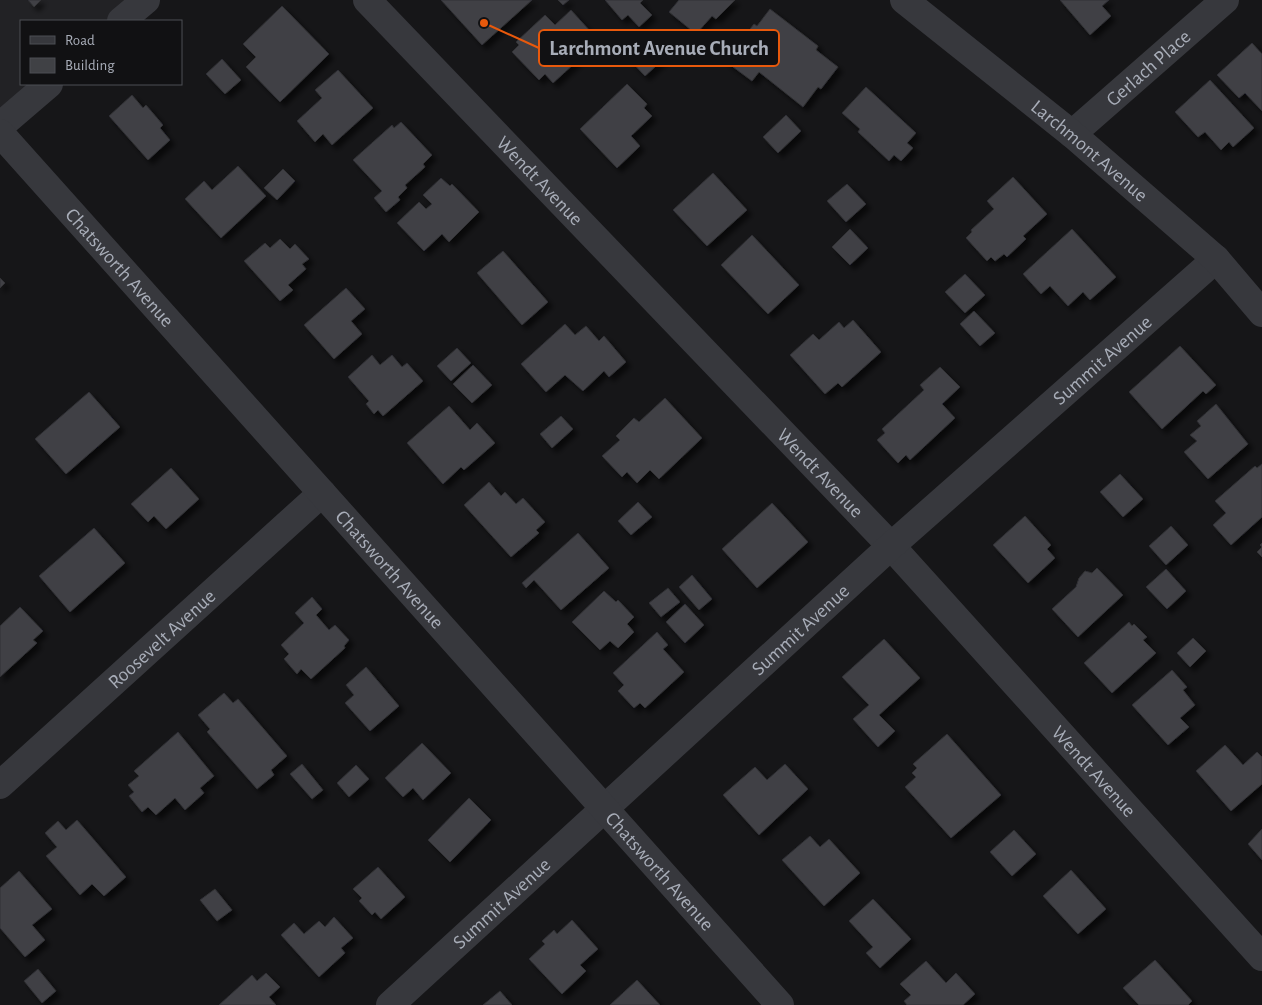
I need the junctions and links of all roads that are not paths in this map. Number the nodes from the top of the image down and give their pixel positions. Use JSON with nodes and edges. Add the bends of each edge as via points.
{"nodes":[{"id":1,"x":146,"y":0,"type":"edge"},
{"id":2,"x":367,"y":0,"type":"edge"},
{"id":3,"x":904,"y":0,"type":"edge"},
{"id":4,"x":1225,"y":0,"type":"edge"},
{"id":5,"x":122,"y":20,"type":"edge"},
{"id":6,"x":48,"y":85,"type":"edge"},
{"id":7,"x":0,"y":126,"type":"edge"},
{"id":8,"x":0,"y":134,"type":"edge"},
{"id":9,"x":1072,"y":134,"type":"junction"},
{"id":10,"x":1216,"y":259,"type":"junction"},
{"id":11,"x":1262,"y":313,"type":"edge"},
{"id":12,"x":322,"y":493,"type":"junction"},
{"id":13,"x":891,"y":546,"type":"junction"},
{"id":14,"x":0,"y":785,"type":"edge"},
{"id":15,"x":603,"y":808,"type":"junction"},
{"id":16,"x":1262,"y":957,"type":"edge"},
{"id":17,"x":390,"y":1005,"type":"edge"},
{"id":18,"x":780,"y":1005,"type":"edge"}],
"edges":[{"from":1,"to":5,"type":"street"},
{"from":2,"to":13,"type":"street","name":"Wendt Avenue"},
{"from":3,"to":9,"type":"street","name":"Larchmont Avenue"},
{"from":4,"to":9,"type":"street","name":"Gerlach Place"},
{"from":6,"to":7,"type":"street"},
{"from":8,"to":12,"type":"street","name":"Chatsworth Avenue"},
{"from":9,"to":10,"type":"street","name":"Larchmont Avenue"},
{"from":10,"to":11,"type":"street","name":"Larchmont Avenue"},
{"from":10,"to":13,"type":"street","name":"Summit Avenue"},
{"from":12,"to":14,"type":"street","name":"Roosevelt Avenue"},
{"from":12,"to":15,"type":"street","name":"Chatsworth Avenue"},
{"from":13,"to":15,"type":"street","name":"Summit Avenue"},
{"from":13,"to":16,"type":"street","name":"Wendt Avenue"},
{"from":15,"to":17,"type":"street","name":"Summit Avenue"},
{"from":15,"to":18,"type":"street","name":"Chatsworth Avenue"}]}
